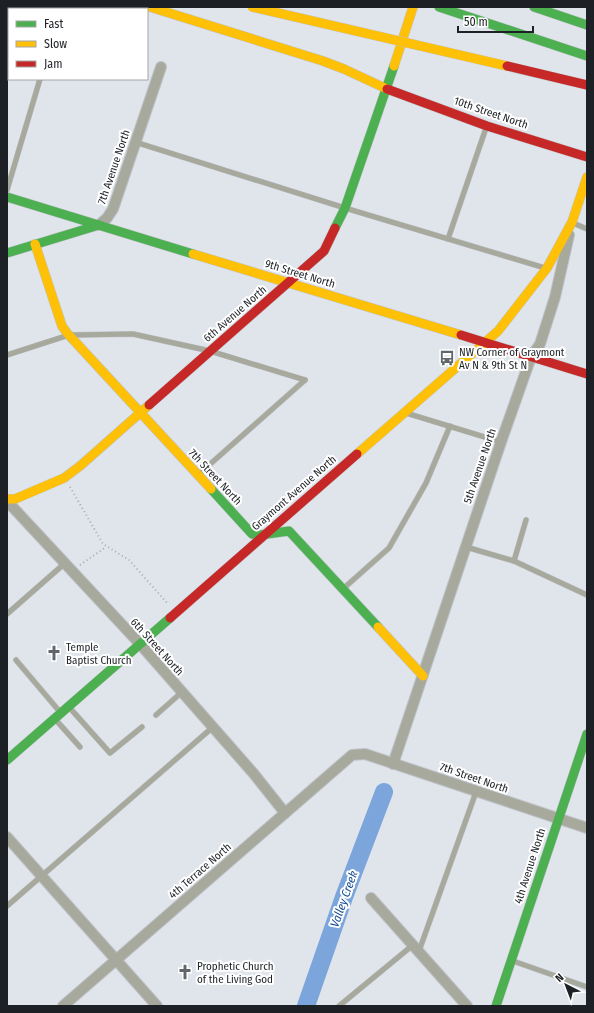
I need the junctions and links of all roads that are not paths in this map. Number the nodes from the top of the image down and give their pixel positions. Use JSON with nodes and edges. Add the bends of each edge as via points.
{"nodes":[{"id":1,"x":150,"y":7,"type":"edge"},
{"id":2,"x":252,"y":7,"type":"edge"},
{"id":3,"x":413,"y":7,"type":"edge"},
{"id":4,"x":439,"y":7,"type":"edge"},
{"id":5,"x":534,"y":7,"type":"edge"},
{"id":6,"x":587,"y":25,"type":"edge"},
{"id":7,"x":586,"y":56,"type":"edge"},
{"id":8,"x":161,"y":67,"type":"dead end"},
{"id":9,"x":40,"y":80,"type":"edge"},
{"id":10,"x":587,"y":85,"type":"edge"},
{"id":11,"x":387,"y":89,"type":"junction"},
{"id":12,"x":487,"y":126,"type":"junction"},
{"id":13,"x":135,"y":142,"type":"junction"},
{"id":14,"x":587,"y":158,"type":"edge"},
{"id":15,"x":587,"y":177,"type":"edge"},
{"id":16,"x":7,"y":190,"type":"edge"},
{"id":17,"x":585,"y":192,"type":"edge"},
{"id":18,"x":7,"y":197,"type":"edge"},
{"id":19,"x":345,"y":208,"type":"junction"},
{"id":20,"x":572,"y":222,"type":"junction"},
{"id":21,"x":99,"y":225,"type":"junction"},
{"id":22,"x":587,"y":229,"type":"edge"},
{"id":23,"x":448,"y":239,"type":"junction"},
{"id":24,"x":35,"y":244,"type":"junction"},
{"id":25,"x":7,"y":253,"type":"edge"},
{"id":26,"x":546,"y":268,"type":"junction"},
{"id":27,"x":289,"y":284,"type":"junction"},
{"id":28,"x":69,"y":335,"type":"junction"},
{"id":29,"x":485,"y":343,"type":"junction"},
{"id":30,"x":210,"y":351,"type":"junction"},
{"id":31,"x":7,"y":355,"type":"edge"},
{"id":32,"x":531,"y":357,"type":"junction"},
{"id":33,"x":587,"y":374,"type":"edge"},
{"id":34,"x":406,"y":412,"type":"junction"},
{"id":35,"x":140,"y":413,"type":"junction"},
{"id":36,"x":450,"y":426,"type":"junction"},
{"id":37,"x":501,"y":442,"type":"junction"},
{"id":38,"x":197,"y":475,"type":"junction"},
{"id":39,"x":7,"y":500,"type":"edge"},
{"id":40,"x":526,"y":520,"type":"dead end"},
{"id":41,"x":265,"y":535,"type":"junction"},
{"id":42,"x":466,"y":547,"type":"junction"},
{"id":43,"x":514,"y":560,"type":"junction"},
{"id":44,"x":68,"y":568,"type":"junction"},
{"id":45,"x":342,"y":590,"type":"junction"},
{"id":46,"x":587,"y":595,"type":"edge"},
{"id":47,"x":7,"y":614,"type":"edge"},
{"id":48,"x":140,"y":644,"type":"junction"},
{"id":49,"x":16,"y":660,"type":"dead end"},
{"id":50,"x":423,"y":676,"type":"junction"},
{"id":51,"x":182,"y":692,"type":"junction"},
{"id":52,"x":61,"y":712,"type":"junction"},
{"id":53,"x":156,"y":716,"type":"dead end"},
{"id":54,"x":142,"y":727,"type":"dead end"},
{"id":55,"x":213,"y":728,"type":"junction"},
{"id":56,"x":587,"y":734,"type":"edge"},
{"id":57,"x":80,"y":747,"type":"dead end"},
{"id":58,"x":352,"y":755,"type":"joint"},
{"id":59,"x":7,"y":760,"type":"edge"},
{"id":60,"x":393,"y":764,"type":"junction"},
{"id":61,"x":476,"y":792,"type":"junction"},
{"id":62,"x":285,"y":813,"type":"junction"},
{"id":63,"x":558,"y":819,"type":"junction"},
{"id":64,"x":587,"y":828,"type":"edge"},
{"id":65,"x":7,"y":837,"type":"edge"},
{"id":66,"x":42,"y":876,"type":"junction"},
{"id":67,"x":371,"y":898,"type":"dead end"},
{"id":68,"x":7,"y":906,"type":"edge"},
{"id":69,"x":416,"y":948,"type":"junction"},
{"id":70,"x":116,"y":960,"type":"junction"},
{"id":71,"x":511,"y":960,"type":"junction"},
{"id":72,"x":587,"y":987,"type":"edge"},
{"id":73,"x":462,"y":1005,"type":"edge"},
{"id":74,"x":63,"y":1006,"type":"edge"},
{"id":75,"x":156,"y":1006,"type":"edge"},
{"id":76,"x":339,"y":1006,"type":"edge"},
{"id":77,"x":496,"y":1006,"type":"edge"}],
"edges":[{"from":1,"to":11,"type":"main road","name":"10th Street North","via":[[323,61]]},
{"from":2,"to":10,"type":"main road","bridge":true},
{"from":3,"to":11,"type":"main road","name":"6th Avenue North"},
{"from":4,"to":7,"type":"main road"},
{"from":5,"to":6,"type":"main road"},
{"from":8,"to":13,"type":"street","name":"7th Avenue North"},
{"from":9,"to":16,"type":"lane"},
{"from":11,"to":12,"type":"main road","name":"10th Street North"},
{"from":11,"to":19,"type":"main road","name":"6th Avenue North"},
{"from":12,"to":14,"type":"main road","name":"10th Street North"},
{"from":12,"to":23,"type":"lane"},
{"from":13,"to":19,"type":"lane"},
{"from":13,"to":21,"type":"street","name":"7th Avenue North","via":[[113,209]]},
{"from":15,"to":17,"type":"main road","name":"5th Avenue North"},
{"from":17,"to":20,"type":"main road","name":"5th Avenue North"},
{"from":18,"to":21,"type":"main road","name":"9th Street North"},
{"from":19,"to":23,"type":"lane"},
{"from":19,"to":27,"type":"main road","name":"6th Avenue North","via":[[324,251]]},
{"from":20,"to":22,"type":"lane"},
{"from":20,"to":26,"type":"main road","name":"Graymont Avenue North"},
{"from":20,"to":32,"type":"street","name":"5th Avenue North","via":[[555,298],[540,344]]},
{"from":21,"to":24,"type":"main road"},
{"from":21,"to":27,"type":"main road","name":"9th Street North"},
{"from":23,"to":26,"type":"lane"},
{"from":24,"to":25,"type":"main road"},
{"from":24,"to":28,"type":"main road","name":"7th Street North","via":[[62,326]]},
{"from":26,"to":29,"type":"main road","name":"Graymont Avenue North","via":[[498,332]]},
{"from":27,"to":29,"type":"main road","name":"9th Street North"},
{"from":27,"to":30,"type":"main road","name":"6th Avenue North"},
{"from":28,"to":30,"type":"lane","via":[[133,334]]},
{"from":28,"to":31,"type":"lane"},
{"from":28,"to":35,"type":"main road","name":"7th Street North"},
{"from":29,"to":32,"type":"main road","name":"9th Street North"},
{"from":29,"to":34,"type":"main road","name":"Graymont Avenue North"},
{"from":30,"to":35,"type":"main road","name":"6th Avenue North"},
{"from":30,"to":38,"type":"lane","via":[[305,380]]},
{"from":32,"to":33,"type":"main road","name":"9th Street North"},
{"from":32,"to":37,"type":"street","name":"5th Avenue North"},
{"from":34,"to":36,"type":"lane"},
{"from":34,"to":41,"type":"main road","name":"Graymont Avenue North"},
{"from":35,"to":38,"type":"main road","name":"7th Street North"},
{"from":35,"to":39,"type":"main road","name":"6th Avenue North","via":[[64,478]]},
{"from":36,"to":37,"type":"lane"},
{"from":36,"to":45,"type":"lane","via":[[426,483],[389,548]]},
{"from":37,"to":42,"type":"street","name":"5th Avenue North"},
{"from":38,"to":41,"type":"main road","name":"7th Street North","via":[[252,534]]},
{"from":39,"to":44,"type":"street","name":"6th Street North"},
{"from":40,"to":43,"type":"lane"},
{"from":41,"to":45,"type":"main road","via":[[289,531]]},
{"from":41,"to":48,"type":"main road","name":"Graymont Avenue North"},
{"from":42,"to":43,"type":"lane"},
{"from":42,"to":50,"type":"street","name":"5th Avenue North"},
{"from":43,"to":46,"type":"lane"},
{"from":44,"to":47,"type":"lane"},
{"from":44,"to":48,"type":"street","name":"6th Street North"},
{"from":45,"to":50,"type":"main road"},
{"from":48,"to":51,"type":"street","name":"6th Street North"},
{"from":48,"to":52,"type":"main road","name":"Graymont Avenue North"},
{"from":49,"to":52,"type":"lane"},
{"from":50,"to":60,"type":"street","name":"5th Avenue North"},
{"from":51,"to":53,"type":"lane"},
{"from":51,"to":55,"type":"street","name":"6th Street North"},
{"from":52,"to":54,"type":"lane","via":[[110,753]]},
{"from":52,"to":57,"type":"lane"},
{"from":52,"to":59,"type":"main road","name":"Graymont Avenue North"},
{"from":55,"to":62,"type":"street","name":"6th Street North"},
{"from":55,"to":66,"type":"lane"},
{"from":56,"to":63,"type":"main road","name":"4th Avenue North"},
{"from":58,"to":60,"type":"street","name":"7th Street North","via":[[365,754]]},
{"from":58,"to":62,"type":"street","name":"4th Terrace North"},
{"from":60,"to":61,"type":"street","name":"7th Street North"},
{"from":61,"to":63,"type":"street","name":"7th Street North"},
{"from":61,"to":69,"type":"lane"},
{"from":62,"to":70,"type":"street","name":"4th Terrace North"},
{"from":63,"to":64,"type":"street","name":"7th Street North"},
{"from":63,"to":71,"type":"main road","name":"4th Avenue North"},
{"from":65,"to":66,"type":"street"},
{"from":66,"to":68,"type":"lane"},
{"from":66,"to":70,"type":"street"},
{"from":67,"to":69,"type":"street"},
{"from":69,"to":73,"type":"street"},
{"from":69,"to":76,"type":"lane"},
{"from":70,"to":74,"type":"street","name":"4th Terrace North"},
{"from":70,"to":75,"type":"street"},
{"from":71,"to":72,"type":"lane"},
{"from":71,"to":77,"type":"main road","name":"4th Avenue North"}]}
